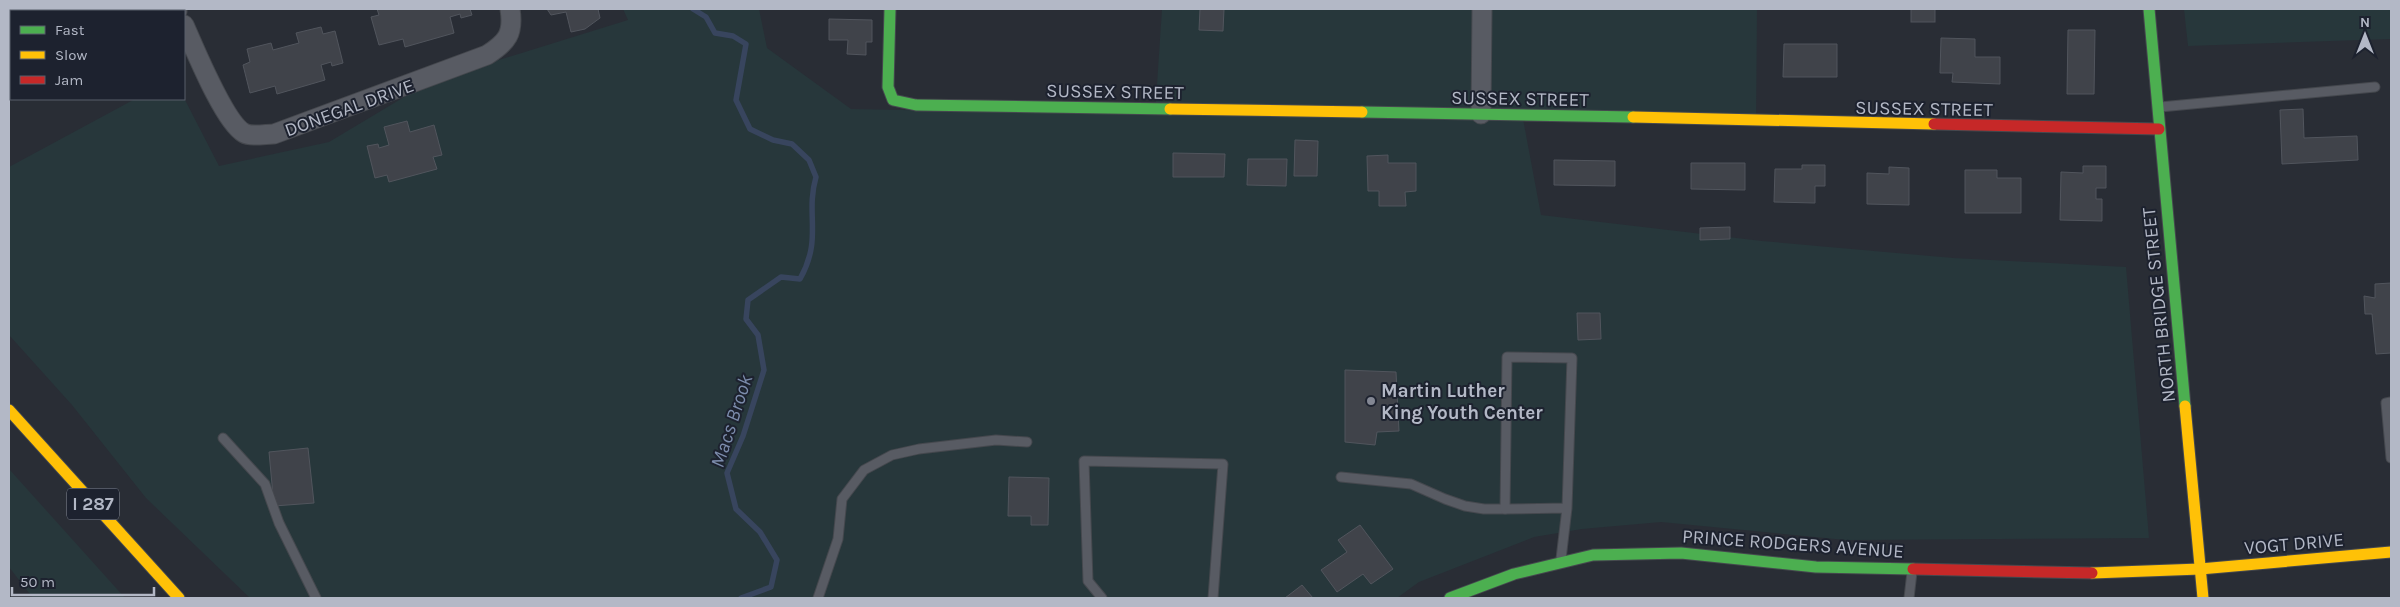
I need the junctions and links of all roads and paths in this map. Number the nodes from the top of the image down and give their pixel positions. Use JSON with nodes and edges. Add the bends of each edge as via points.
{"nodes":[{"id":1,"x":510,"y":9,"type":"edge"},
{"id":2,"x":890,"y":9,"type":"edge"},
{"id":3,"x":1482,"y":9,"type":"edge"},
{"id":4,"x":2149,"y":9,"type":"edge"},
{"id":5,"x":185,"y":27,"type":"edge"},
{"id":6,"x":2375,"y":87,"type":"dead end"},
{"id":7,"x":2157,"y":108,"type":"junction"},
{"id":8,"x":1481,"y":114,"type":"junction"},
{"id":9,"x":2159,"y":129,"type":"junction"},
{"id":10,"x":2391,"y":402,"type":"edge"},
{"id":11,"x":9,"y":410,"type":"edge"},
{"id":12,"x":223,"y":438,"type":"dead end"},
{"id":13,"x":1028,"y":442,"type":"dead end"},
{"id":14,"x":2391,"y":458,"type":"edge"},
{"id":15,"x":1341,"y":477,"type":"dead end"},
{"id":16,"x":1567,"y":508,"type":"junction"},
{"id":17,"x":1505,"y":509,"type":"junction"},
{"id":18,"x":2391,"y":552,"type":"edge"},
{"id":19,"x":1560,"y":562,"type":"junction"},
{"id":20,"x":1913,"y":569,"type":"junction"},
{"id":21,"x":2200,"y":569,"type":"junction"},
{"id":22,"x":179,"y":598,"type":"edge"},
{"id":23,"x":316,"y":598,"type":"edge"},
{"id":24,"x":818,"y":598,"type":"edge"},
{"id":25,"x":1102,"y":598,"type":"edge"},
{"id":26,"x":1213,"y":598,"type":"edge"},
{"id":27,"x":1450,"y":598,"type":"edge"},
{"id":28,"x":1909,"y":598,"type":"edge"},
{"id":29,"x":2203,"y":598,"type":"edge"}],
"edges":[{"from":1,"to":5,"type":"street","name":"DONEGAL DRIVE","via":[[511,33],[501,46],[487,55],[274,134],[245,134],[237,128],[217,96]]},
{"from":2,"to":8,"type":"main road","name":"SUSSEX STREET","via":[[888,87],[893,100],[916,105]]},
{"from":3,"to":8,"type":"street"},
{"from":4,"to":7,"type":"main road","name":"NORTH BRIDGE STREET"},
{"from":6,"to":7,"type":"lane"},
{"from":7,"to":9,"type":"main road","name":"NORTH BRIDGE STREET"},
{"from":8,"to":9,"type":"main road","name":"SUSSEX STREET"},
{"from":9,"to":21,"type":"main road","name":"NORTH BRIDGE STREET"},
{"from":10,"to":14,"type":"lane","via":[[2386,403]]},
{"from":11,"to":22,"type":"main road","number":"I 287"},
{"from":12,"to":23,"type":"lane","via":[[266,484],[280,523]]},
{"from":13,"to":24,"type":"lane","via":[[996,440],[919,449],[892,455],[864,470],[842,499],[838,539]]},
{"from":15,"to":17,"type":"lane","via":[[1411,484],[1465,506]]},
{"from":16,"to":17,"type":"lane"},
{"from":16,"to":17,"type":"lane","via":[[1572,358],[1507,357]]},
{"from":16,"to":19,"type":"lane"},
{"from":18,"to":21,"type":"main road","name":"VOGT DRIVE"},
{"from":19,"to":20,"type":"main road","name":"PRINCE RODGERS AVENUE","via":[[1593,555],[1681,553],[1816,567]]},
{"from":19,"to":27,"type":"main road","name":"PRINCE RODGERS AVENUE","via":[[1514,574]]},
{"from":20,"to":21,"type":"main road","name":"PRINCE RODGERS AVENUE","via":[[2088,573]]},
{"from":20,"to":28,"type":"lane"},
{"from":21,"to":29,"type":"main road","name":"NORTH BRIDGE STREET"},
{"from":25,"to":26,"type":"lane","via":[[1088,580],[1084,461],[1222,464]]}]}
